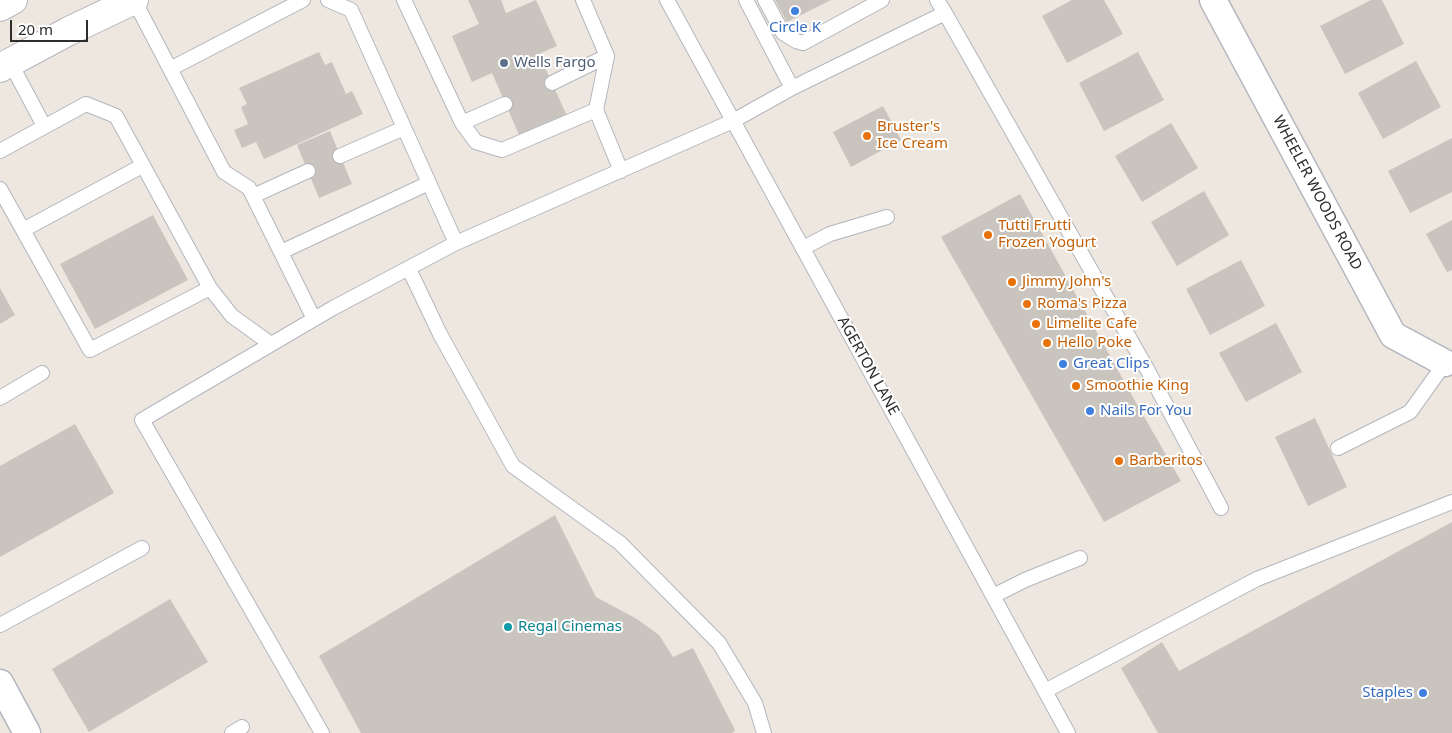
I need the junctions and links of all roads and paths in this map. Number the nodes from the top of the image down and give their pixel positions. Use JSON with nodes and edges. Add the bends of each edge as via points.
{"nodes":[{"id":1,"x":13,"y":0,"type":"edge"},
{"id":2,"x":134,"y":0,"type":"edge"},
{"id":3,"x":303,"y":0,"type":"edge"},
{"id":4,"x":328,"y":0,"type":"edge"},
{"id":5,"x":404,"y":0,"type":"edge"},
{"id":6,"x":583,"y":0,"type":"edge"},
{"id":7,"x":667,"y":0,"type":"edge"},
{"id":8,"x":746,"y":0,"type":"edge"},
{"id":9,"x":765,"y":0,"type":"edge"},
{"id":10,"x":882,"y":0,"type":"edge"},
{"id":11,"x":938,"y":0,"type":"edge"},
{"id":12,"x":1212,"y":0,"type":"edge"},
{"id":13,"x":0,"y":8,"type":"edge"},
{"id":14,"x":945,"y":13,"type":"junction"},
{"id":15,"x":607,"y":56,"type":"junction"},
{"id":16,"x":5,"y":65,"type":"edge"},
{"id":17,"x":170,"y":69,"type":"junction"},
{"id":18,"x":552,"y":83,"type":"dead end"},
{"id":19,"x":792,"y":88,"type":"junction"},
{"id":20,"x":505,"y":104,"type":"dead end"},
{"id":21,"x":596,"y":110,"type":"junction"},
{"id":22,"x":733,"y":121,"type":"junction"},
{"id":23,"x":462,"y":122,"type":"junction"},
{"id":24,"x":44,"y":126,"type":"junction"},
{"id":25,"x":404,"y":128,"type":"junction"},
{"id":26,"x":0,"y":151,"type":"edge"},
{"id":27,"x":340,"y":156,"type":"dead end"},
{"id":28,"x":142,"y":166,"type":"junction"},
{"id":29,"x":308,"y":171,"type":"dead end"},
{"id":30,"x":621,"y":171,"type":"junction"},
{"id":31,"x":429,"y":183,"type":"junction"},
{"id":32,"x":0,"y":189,"type":"edge"},
{"id":33,"x":253,"y":196,"type":"junction"},
{"id":34,"x":886,"y":217,"type":"dead end"},
{"id":35,"x":23,"y":230,"type":"junction"},
{"id":36,"x":456,"y":243,"type":"junction"},
{"id":37,"x":803,"y":248,"type":"junction"},
{"id":38,"x":281,"y":252,"type":"junction"},
{"id":39,"x":409,"y":269,"type":"junction"},
{"id":40,"x":210,"y":288,"type":"junction"},
{"id":41,"x":314,"y":319,"type":"junction"},
{"id":42,"x":271,"y":344,"type":"junction"},
{"id":43,"x":1448,"y":365,"type":"edge"},
{"id":44,"x":42,"y":373,"type":"dead end"},
{"id":45,"x":0,"y":398,"type":"edge"},
{"id":46,"x":1338,"y":448,"type":"dead end"},
{"id":47,"x":1452,"y":502,"type":"edge"},
{"id":48,"x":1220,"y":508,"type":"dead end"},
{"id":49,"x":142,"y":548,"type":"dead end"},
{"id":50,"x":1080,"y":558,"type":"dead end"},
{"id":51,"x":993,"y":596,"type":"junction"},
{"id":52,"x":0,"y":625,"type":"edge"},
{"id":53,"x":0,"y":683,"type":"edge"},
{"id":54,"x":1045,"y":691,"type":"junction"},
{"id":55,"x":27,"y":733,"type":"edge"},
{"id":56,"x":322,"y":733,"type":"edge"},
{"id":57,"x":764,"y":733,"type":"edge"},
{"id":58,"x":1068,"y":733,"type":"edge"}],
"edges":[{"from":1,"to":13,"type":"main road"},
{"from":2,"to":16,"type":"main road"},
{"from":2,"to":17,"type":"lane"},
{"from":3,"to":17,"type":"lane"},
{"from":4,"to":25,"type":"lane","via":[[351,10]]},
{"from":5,"to":23,"type":"lane"},
{"from":6,"to":15,"type":"lane"},
{"from":7,"to":22,"type":"lane","name":"AGERTON LANE"},
{"from":8,"to":19,"type":"lane"},
{"from":9,"to":10,"type":"lane","via":[[783,33],[803,43]]},
{"from":11,"to":14,"type":"lane"},
{"from":12,"to":43,"type":"street","name":"WHEELER WOODS ROAD","via":[[1394,335]]},
{"from":14,"to":19,"type":"lane"},
{"from":14,"to":48,"type":"lane","via":[[1147,369]]},
{"from":15,"to":18,"type":"lane"},
{"from":15,"to":21,"type":"lane"},
{"from":16,"to":24,"type":"lane"},
{"from":17,"to":33,"type":"lane","via":[[224,172],[249,188]]},
{"from":19,"to":22,"type":"lane"},
{"from":20,"to":23,"type":"lane"},
{"from":21,"to":23,"type":"lane","via":[[502,150],[476,142]]},
{"from":21,"to":30,"type":"lane"},
{"from":22,"to":30,"type":"lane"},
{"from":22,"to":37,"type":"lane","name":"AGERTON LANE"},
{"from":24,"to":26,"type":"lane"},
{"from":24,"to":28,"type":"lane","via":[[86,104],[109,113],[116,116]]},
{"from":25,"to":27,"type":"lane"},
{"from":25,"to":31,"type":"lane"},
{"from":28,"to":35,"type":"lane"},
{"from":28,"to":40,"type":"lane"},
{"from":29,"to":33,"type":"lane"},
{"from":30,"to":36,"type":"lane"},
{"from":31,"to":36,"type":"lane"},
{"from":31,"to":38,"type":"lane"},
{"from":32,"to":35,"type":"lane"},
{"from":33,"to":38,"type":"lane"},
{"from":34,"to":37,"type":"lane","via":[[830,234]]},
{"from":35,"to":40,"type":"lane","via":[[90,350]]},
{"from":36,"to":39,"type":"lane"},
{"from":37,"to":51,"type":"lane","name":"AGERTON LANE"},
{"from":38,"to":41,"type":"lane"},
{"from":39,"to":41,"type":"lane"},
{"from":39,"to":57,"type":"lane","via":[[440,334],[513,466],[620,542],[719,643],[755,703]]},
{"from":40,"to":42,"type":"lane","via":[[232,316]]},
{"from":41,"to":42,"type":"lane"},
{"from":42,"to":56,"type":"lane","via":[[142,420]]},
{"from":43,"to":46,"type":"lane","via":[[1410,412]]},
{"from":44,"to":45,"type":"lane"},
{"from":47,"to":54,"type":"lane","via":[[1257,579]]},
{"from":49,"to":52,"type":"lane"},
{"from":50,"to":51,"type":"lane"},
{"from":51,"to":54,"type":"lane","name":"AGERTON LANE"},
{"from":53,"to":55,"type":"street"},
{"from":54,"to":58,"type":"lane","name":"AGERTON LANE"}]}
